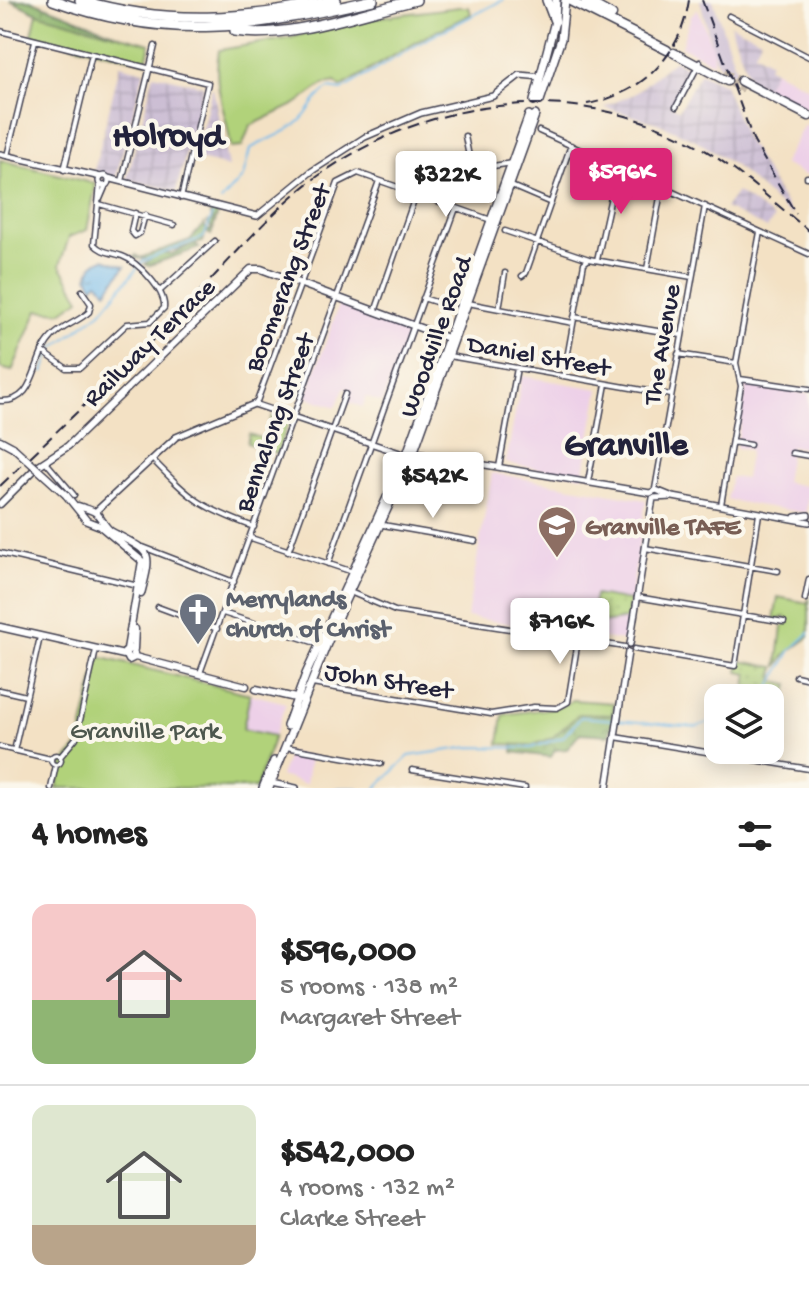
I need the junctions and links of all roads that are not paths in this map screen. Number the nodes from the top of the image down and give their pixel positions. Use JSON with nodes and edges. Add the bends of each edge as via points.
{"nodes":[{"id":1,"x":53,"y":0,"type":"edge"},
{"id":2,"x":80,"y":0,"type":"edge"},
{"id":3,"x":311,"y":0,"type":"edge"},
{"id":4,"x":336,"y":0,"type":"edge"},
{"id":5,"x":373,"y":0,"type":"edge"},
{"id":6,"x":416,"y":0,"type":"edge"},
{"id":7,"x":547,"y":0,"type":"edge"},
{"id":8,"x":556,"y":0,"type":"edge"},
{"id":9,"x":566,"y":0,"type":"edge"},
{"id":10,"x":585,"y":0,"type":"edge"},
{"id":11,"x":290,"y":10,"type":"junction"},
{"id":12,"x":597,"y":13,"type":"junction"},
{"id":13,"x":729,"y":16,"type":"dead end"},
{"id":14,"x":560,"y":19,"type":"junction"},
{"id":15,"x":220,"y":28,"type":"junction"},
{"id":16,"x":0,"y":31,"type":"edge"},
{"id":17,"x":35,"y":41,"type":"junction"},
{"id":18,"x":155,"y":46,"type":"dead end"},
{"id":19,"x":672,"y":50,"type":"junction"},
{"id":20,"x":92,"y":54,"type":"junction"},
{"id":21,"x":556,"y":56,"type":"junction"},
{"id":22,"x":809,"y":57,"type":"edge"},
{"id":23,"x":699,"y":64,"type":"junction"},
{"id":24,"x":150,"y":68,"type":"junction"},
{"id":25,"x":541,"y":77,"type":"junction"},
{"id":26,"x":726,"y":77,"type":"tunnel mouth"},
{"id":27,"x":742,"y":85,"type":"tunnel mouth"},
{"id":28,"x":676,"y":107,"type":"dead end"},
{"id":29,"x":809,"y":119,"type":"edge"},
{"id":30,"x":539,"y":131,"type":"dead end"},
{"id":31,"x":465,"y":136,"type":"dead end"},
{"id":32,"x":571,"y":145,"type":"junction"},
{"id":33,"x":4,"y":155,"type":"edge"},
{"id":34,"x":512,"y":163,"type":"junction"},
{"id":35,"x":618,"y":165,"type":"junction"},
{"id":36,"x":471,"y":167,"type":"junction"},
{"id":37,"x":64,"y":170,"type":"junction"},
{"id":38,"x":106,"y":181,"type":"junction"},
{"id":39,"x":379,"y":181,"type":"junction"},
{"id":40,"x":507,"y":184,"type":"junction"},
{"id":41,"x":662,"y":186,"type":"junction"},
{"id":42,"x":409,"y":191,"type":"junction"},
{"id":43,"x":416,"y":194,"type":"junction"},
{"id":44,"x":181,"y":198,"type":"junction"},
{"id":45,"x":99,"y":201,"type":"junction"},
{"id":46,"x":551,"y":203,"type":"junction"},
{"id":47,"x":705,"y":206,"type":"junction"},
{"id":48,"x":456,"y":208,"type":"junction"},
{"id":49,"x":135,"y":212,"type":"junction"},
{"id":50,"x":145,"y":215,"type":"junction"},
{"id":51,"x":491,"y":220,"type":"junction"},
{"id":52,"x":174,"y":225,"type":"dead end"},
{"id":53,"x":505,"y":231,"type":"dead end"},
{"id":54,"x":760,"y":232,"type":"junction"},
{"id":55,"x":215,"y":241,"type":"dead end"},
{"id":56,"x":538,"y":241,"type":"junction"},
{"id":57,"x":808,"y":254,"type":"edge"},
{"id":58,"x":589,"y":259,"type":"junction"},
{"id":59,"x":597,"y":260,"type":"junction"},
{"id":60,"x":647,"y":269,"type":"junction"},
{"id":61,"x":505,"y":273,"type":"dead end"},
{"id":62,"x":522,"y":276,"type":"dead end"},
{"id":63,"x":692,"y":277,"type":"junction"},
{"id":64,"x":299,"y":284,"type":"junction"},
{"id":65,"x":82,"y":291,"type":"dead end"},
{"id":66,"x":160,"y":291,"type":"junction"},
{"id":67,"x":337,"y":298,"type":"junction"},
{"id":68,"x":423,"y":298,"type":"junction"},
{"id":69,"x":468,"y":303,"type":"junction"},
{"id":70,"x":448,"y":306,"type":"dead end"},
{"id":71,"x":499,"y":309,"type":"junction"},
{"id":72,"x":375,"y":312,"type":"junction"},
{"id":73,"x":574,"y":320,"type":"junction"},
{"id":74,"x":413,"y":326,"type":"junction"},
{"id":75,"x":681,"y":335,"type":"junction"},
{"id":76,"x":451,"y":340,"type":"junction"},
{"id":77,"x":44,"y":353,"type":"junction"},
{"id":78,"x":678,"y":354,"type":"junction"},
{"id":79,"x":448,"y":356,"type":"junction"},
{"id":80,"x":736,"y":363,"type":"junction"},
{"id":81,"x":517,"y":368,"type":"junction"},
{"id":82,"x":563,"y":376,"type":"junction"},
{"id":83,"x":740,"y":379,"type":"junction"},
{"id":84,"x":606,"y":384,"type":"junction"},
{"id":85,"x":809,"y":389,"type":"edge"},
{"id":86,"x":345,"y":394,"type":"dead end"},
{"id":87,"x":671,"y":395,"type":"junction"},
{"id":88,"x":0,"y":401,"type":"edge"},
{"id":89,"x":256,"y":404,"type":"junction"},
{"id":90,"x":295,"y":417,"type":"junction"},
{"id":91,"x":333,"y":430,"type":"junction"},
{"id":92,"x":0,"y":440,"type":"edge"},
{"id":93,"x":732,"y":442,"type":"junction"},
{"id":94,"x":371,"y":444,"type":"junction"},
{"id":95,"x":750,"y":445,"type":"dead end"},
{"id":96,"x":792,"y":453,"type":"dead end"},
{"id":97,"x":410,"y":454,"type":"junction"},
{"id":98,"x":809,"y":456,"type":"edge"},
{"id":99,"x":151,"y":458,"type":"junction"},
{"id":100,"x":39,"y":465,"type":"junction"},
{"id":101,"x":499,"y":467,"type":"junction"},
{"id":102,"x":588,"y":482,"type":"junction"},
{"id":103,"x":655,"y":494,"type":"junction"},
{"id":104,"x":74,"y":495,"type":"dead end"},
{"id":105,"x":0,"y":504,"type":"edge"},
{"id":106,"x":721,"y":505,"type":"junction"},
{"id":107,"x":759,"y":511,"type":"junction"},
{"id":108,"x":809,"y":515,"type":"edge"},
{"id":109,"x":92,"y":516,"type":"junction"},
{"id":110,"x":794,"y":517,"type":"junction"},
{"id":111,"x":808,"y":522,"type":"edge"},
{"id":112,"x":383,"y":525,"type":"junction"},
{"id":113,"x":254,"y":527,"type":"junction"},
{"id":114,"x":251,"y":538,"type":"junction"},
{"id":115,"x":475,"y":541,"type":"dead end"},
{"id":116,"x":143,"y":547,"type":"junction"},
{"id":117,"x":645,"y":548,"type":"junction"},
{"id":118,"x":288,"y":552,"type":"junction"},
{"id":119,"x":0,"y":553,"type":"edge"},
{"id":120,"x":164,"y":555,"type":"junction"},
{"id":121,"x":145,"y":561,"type":"junction"},
{"id":122,"x":328,"y":564,"type":"junction"},
{"id":123,"x":750,"y":566,"type":"junction"},
{"id":124,"x":778,"y":571,"type":"dead end"},
{"id":125,"x":353,"y":572,"type":"junction"},
{"id":126,"x":809,"y":579,"type":"edge"},
{"id":127,"x":234,"y":582,"type":"junction"},
{"id":128,"x":139,"y":586,"type":"junction"},
{"id":129,"x":350,"y":592,"type":"junction"},
{"id":130,"x":637,"y":597,"type":"junction"},
{"id":131,"x":805,"y":599,"type":"dead end"},
{"id":132,"x":158,"y":607,"type":"dead end"},
{"id":133,"x":223,"y":613,"type":"junction"},
{"id":134,"x":742,"y":617,"type":"junction"},
{"id":135,"x":784,"y":622,"type":"dead end"},
{"id":136,"x":0,"y":627,"type":"edge"},
{"id":137,"x":217,"y":629,"type":"junction"},
{"id":138,"x":40,"y":637,"type":"junction"},
{"id":139,"x":578,"y":640,"type":"junction"},
{"id":140,"x":319,"y":644,"type":"junction"},
{"id":141,"x":629,"y":648,"type":"junction"},
{"id":142,"x":96,"y":650,"type":"junction"},
{"id":143,"x":130,"y":653,"type":"junction"},
{"id":144,"x":200,"y":676,"type":"junction"},
{"id":145,"x":796,"y":676,"type":"dead end"},
{"id":146,"x":809,"y":679,"type":"edge"},
{"id":147,"x":309,"y":684,"type":"junction"},
{"id":148,"x":246,"y":686,"type":"dead end"},
{"id":149,"x":256,"y":689,"type":"dead end"},
{"id":150,"x":0,"y":690,"type":"edge"},
{"id":151,"x":26,"y":696,"type":"junction"},
{"id":152,"x":300,"y":699,"type":"junction"},
{"id":153,"x":615,"y":737,"type":"junction"},
{"id":154,"x":284,"y":746,"type":"junction"},
{"id":155,"x":0,"y":747,"type":"edge"},
{"id":156,"x":14,"y":751,"type":"junction"},
{"id":157,"x":60,"y":757,"type":"junction"},
{"id":158,"x":51,"y":759,"type":"junction"},
{"id":159,"x":381,"y":764,"type":"dead end"},
{"id":160,"x":56,"y":765,"type":"junction"},
{"id":161,"x":809,"y":769,"type":"edge"},
{"id":162,"x":412,"y":770,"type":"dead end"},
{"id":163,"x":267,"y":785,"type":"edge"},
{"id":164,"x":51,"y":788,"type":"edge"},
{"id":165,"x":296,"y":788,"type":"edge"},
{"id":166,"x":525,"y":788,"type":"edge"},
{"id":167,"x":607,"y":788,"type":"edge"}],
"edges":[{"from":1,"to":15,"type":"highway","via":[[128,22]]},
{"from":2,"to":11,"type":"highway","via":[[188,19]]},
{"from":3,"to":11,"type":"highway"},
{"from":4,"to":11,"type":"highway"},
{"from":5,"to":15,"type":"highway","via":[[277,22]]},
{"from":6,"to":15,"type":"highway","via":[[277,30]]},
{"from":7,"to":14,"type":"highway"},
{"from":8,"to":14,"type":"main road"},
{"from":9,"to":12,"type":"highway"},
{"from":9,"to":14,"type":"main road"},
{"from":10,"to":19,"type":"highway"},
{"from":12,"to":14,"type":"main road","via":[[582,9]]},
{"from":12,"to":19,"type":"highway"},
{"from":13,"to":22,"type":"street"},
{"from":14,"to":21,"type":"main road"},
{"from":14,"to":25,"type":"main road"},
{"from":16,"to":17,"type":"street"},
{"from":17,"to":20,"type":"street"},
{"from":17,"to":33,"type":"street"},
{"from":18,"to":24,"type":"street"},
{"from":19,"to":23,"type":"highway"},
{"from":20,"to":24,"type":"street"},
{"from":20,"to":37,"type":"street"},
{"from":21,"to":25,"type":"main road"},
{"from":21,"to":25,"type":"main road","via":[[537,101]]},
{"from":23,"to":26,"type":"highway"},
{"from":23,"to":28,"type":"street"},
{"from":24,"to":38,"type":"street"},
{"from":24,"to":44,"type":"street","via":[[208,83]]},
{"from":25,"to":44,"type":"street","via":[[520,75],[493,96],[421,113],[372,133],[312,171],[264,213],[248,215]]},
{"from":27,"to":29,"type":"highway"},
{"from":30,"to":32,"type":"street"},
{"from":31,"to":36,"type":"street"},
{"from":32,"to":35,"type":"street"},
{"from":32,"to":46,"type":"street"},
{"from":33,"to":37,"type":"street"},
{"from":34,"to":36,"type":"street"},
{"from":34,"to":40,"type":"main road","name":"Woodville Road"},
{"from":34,"to":40,"type":"main road","name":"Woodville Road","via":[[532,115]]},
{"from":35,"to":41,"type":"street"},
{"from":35,"to":59,"type":"street"},
{"from":36,"to":42,"type":"street"},
{"from":37,"to":38,"type":"street"},
{"from":38,"to":44,"type":"street"},
{"from":38,"to":45,"type":"street"},
{"from":39,"to":42,"type":"street"},
{"from":39,"to":64,"type":"street","name":"Boomerang Street","via":[[358,173],[335,186]]},
{"from":39,"to":67,"type":"street","name":"Bennalong Street"},
{"from":40,"to":46,"type":"street"},
{"from":40,"to":51,"type":"main road","name":"Woodville Road"},
{"from":40,"to":69,"type":"main road","name":"Woodville Road"},
{"from":41,"to":47,"type":"street"},
{"from":41,"to":60,"type":"street"},
{"from":42,"to":43,"type":"street"},
{"from":43,"to":48,"type":"street"},
{"from":43,"to":72,"type":"street"},
{"from":45,"to":49,"type":"street"},
{"from":45,"to":66,"type":"street","via":[[94,244],[123,256]]},
{"from":46,"to":56,"type":"street"},
{"from":47,"to":54,"type":"street"},
{"from":47,"to":63,"type":"street","name":"The Avenue"},
{"from":48,"to":51,"type":"street"},
{"from":48,"to":68,"type":"street"},
{"from":49,"to":50,"type":"street"},
{"from":49,"to":50,"type":"street","via":[[134,236],[140,234]]},
{"from":50,"to":52,"type":"street"},
{"from":51,"to":76,"type":"main road","name":"Woodville Road"},
{"from":53,"to":56,"type":"street"},
{"from":54,"to":57,"type":"street"},
{"from":54,"to":80,"type":"street"},
{"from":55,"to":66,"type":"street"},
{"from":56,"to":58,"type":"street"},
{"from":56,"to":62,"type":"street"},
{"from":58,"to":59,"type":"street"},
{"from":58,"to":73,"type":"street"},
{"from":59,"to":60,"type":"street"},
{"from":60,"to":63,"type":"street"},
{"from":61,"to":71,"type":"street"},
{"from":63,"to":75,"type":"street","name":"The Avenue"},
{"from":64,"to":67,"type":"main road"},
{"from":64,"to":89,"type":"street","name":"Boomerang Street"},
{"from":64,"to":100,"type":"main road","name":"Railway Terrace","via":[[261,269],[247,272],[68,446]]},
{"from":65,"to":77,"type":"street","via":[[92,309],[52,336]]},
{"from":66,"to":77,"type":"street","via":[[164,306],[154,320],[127,324],[80,368],[66,368]]},
{"from":67,"to":72,"type":"main road"},
{"from":67,"to":90,"type":"street","name":"Bennalong Street"},
{"from":68,"to":70,"type":"street"},
{"from":68,"to":74,"type":"street"},
{"from":69,"to":71,"type":"street"},
{"from":69,"to":76,"type":"main road","name":"Woodville Road"},
{"from":71,"to":73,"type":"street"},
{"from":72,"to":74,"type":"main road"},
{"from":73,"to":75,"type":"street"},
{"from":73,"to":82,"type":"street"},
{"from":74,"to":76,"type":"main road"},
{"from":74,"to":94,"type":"street"},
{"from":75,"to":78,"type":"street","name":"The Avenue"},
{"from":76,"to":79,"type":"main road","name":"Woodville Road"},
{"from":76,"to":97,"type":"main road","name":"Woodville Road"},
{"from":77,"to":88,"type":"street","via":[[25,392]]},
{"from":78,"to":80,"type":"street"},
{"from":78,"to":87,"type":"street","name":"The Avenue"},
{"from":79,"to":81,"type":"street","name":"Daniel Street"},
{"from":79,"to":97,"type":"main road","name":"Woodville Road"},
{"from":80,"to":83,"type":"street"},
{"from":81,"to":82,"type":"street","name":"Daniel Street"},
{"from":81,"to":101,"type":"street"},
{"from":82,"to":84,"type":"street","name":"Daniel Street"},
{"from":83,"to":85,"type":"street"},
{"from":83,"to":93,"type":"street"},
{"from":84,"to":87,"type":"street","name":"Daniel Street"},
{"from":84,"to":102,"type":"street"},
{"from":86,"to":91,"type":"street"},
{"from":87,"to":103,"type":"street","name":"The Avenue"},
{"from":89,"to":90,"type":"street"},
{"from":89,"to":99,"type":"street","via":[[181,433]]},
{"from":90,"to":91,"type":"street"},
{"from":90,"to":113,"type":"street","name":"Bennalong Street"},
{"from":91,"to":94,"type":"street"},
{"from":91,"to":118,"type":"street"},
{"from":92,"to":109,"type":"main road","bridge":true},
{"from":93,"to":95,"type":"street"},
{"from":93,"to":106,"type":"street"},
{"from":94,"to":97,"type":"street"},
{"from":94,"to":122,"type":"street"},
{"from":96,"to":98,"type":"street"},
{"from":97,"to":101,"type":"street"},
{"from":97,"to":112,"type":"main road","name":"Woodville Road"},
{"from":97,"to":125,"type":"main road","name":"Woodville Road"},
{"from":99,"to":109,"type":"street"},
{"from":99,"to":113,"type":"street","via":[[192,500]]},
{"from":100,"to":104,"type":"street"},
{"from":100,"to":105,"type":"main road","name":"Railway Terrace"},
{"from":101,"to":102,"type":"street"},
{"from":102,"to":103,"type":"street"},
{"from":103,"to":106,"type":"street"},
{"from":103,"to":117,"type":"street","name":"The Avenue"},
{"from":106,"to":107,"type":"street"},
{"from":107,"to":110,"type":"street"},
{"from":107,"to":123,"type":"street"},
{"from":108,"to":110,"type":"street"},
{"from":108,"to":111,"type":"street"},
{"from":109,"to":116,"type":"main road"},
{"from":109,"to":121,"type":"main road"},
{"from":110,"to":111,"type":"street"},
{"from":112,"to":115,"type":"street"},
{"from":112,"to":129,"type":"main road","name":"Woodville Road"},
{"from":113,"to":114,"type":"street","name":"Bennalong Street"},
{"from":114,"to":118,"type":"street"},
{"from":114,"to":127,"type":"street","name":"Bennalong Street"},
{"from":116,"to":120,"type":"street"},
{"from":116,"to":121,"type":"main road"},
{"from":117,"to":123,"type":"street"},
{"from":117,"to":130,"type":"street","name":"The Avenue"},
{"from":118,"to":122,"type":"street"},
{"from":119,"to":128,"type":"street"},
{"from":120,"to":121,"type":"street"},
{"from":120,"to":127,"type":"street"},
{"from":121,"to":128,"type":"main road"},
{"from":121,"to":143,"type":"main road"},
{"from":122,"to":125,"type":"street"},
{"from":123,"to":124,"type":"street"},
{"from":123,"to":134,"type":"street"},
{"from":125,"to":140,"type":"main road","name":"Woodville Road"},
{"from":126,"to":131,"type":"street"},
{"from":127,"to":133,"type":"street","name":"Bennalong Street"},
{"from":128,"to":143,"type":"main road"},
{"from":129,"to":139,"type":"street","via":[[395,611]]},
{"from":129,"to":147,"type":"main road","name":"Woodville Road"},
{"from":130,"to":134,"type":"street"},
{"from":130,"to":141,"type":"street","name":"The Avenue"},
{"from":132,"to":137,"type":"street"},
{"from":133,"to":137,"type":"street","name":"Bennalong Street"},
{"from":133,"to":140,"type":"street"},
{"from":134,"to":135,"type":"street"},
{"from":134,"to":141,"type":"street","via":[[735,666]]},
{"from":136,"to":138,"type":"main road"},
{"from":137,"to":144,"type":"street","name":"Bennalong Street"},
{"from":138,"to":142,"type":"main road"},
{"from":138,"to":151,"type":"street"},
{"from":139,"to":141,"type":"street"},
{"from":139,"to":147,"type":"street","name":"John Street","via":[[568,702],[557,708],[491,714]]},
{"from":140,"to":152,"type":"main road","name":"Woodville Road"},
{"from":141,"to":153,"type":"street","name":"The Avenue"},
{"from":142,"to":143,"type":"main road"},
{"from":142,"to":157,"type":"street","via":[[76,738]]},
{"from":143,"to":144,"type":"main road"},
{"from":144,"to":148,"type":"main road"},
{"from":145,"to":146,"type":"street"},
{"from":147,"to":152,"type":"main road","name":"Woodville Road"},
{"from":149,"to":152,"type":"main road"},
{"from":150,"to":151,"type":"street"},
{"from":151,"to":156,"type":"street"},
{"from":152,"to":154,"type":"main road","name":"Woodville Road"},
{"from":152,"to":163,"type":"main road","name":"Woodville Road"},
{"from":153,"to":161,"type":"street"},
{"from":153,"to":167,"type":"street","name":"The Avenue"},
{"from":154,"to":159,"type":"street"},
{"from":154,"to":163,"type":"main road","name":"Woodville Road"},
{"from":155,"to":156,"type":"street"},
{"from":156,"to":158,"type":"street"},
{"from":157,"to":158,"type":"street"},
{"from":157,"to":160,"type":"street"},
{"from":158,"to":160,"type":"street"},
{"from":160,"to":164,"type":"street"},
{"from":162,"to":166,"type":"street"},
{"from":163,"to":165,"type":"street"}]}
